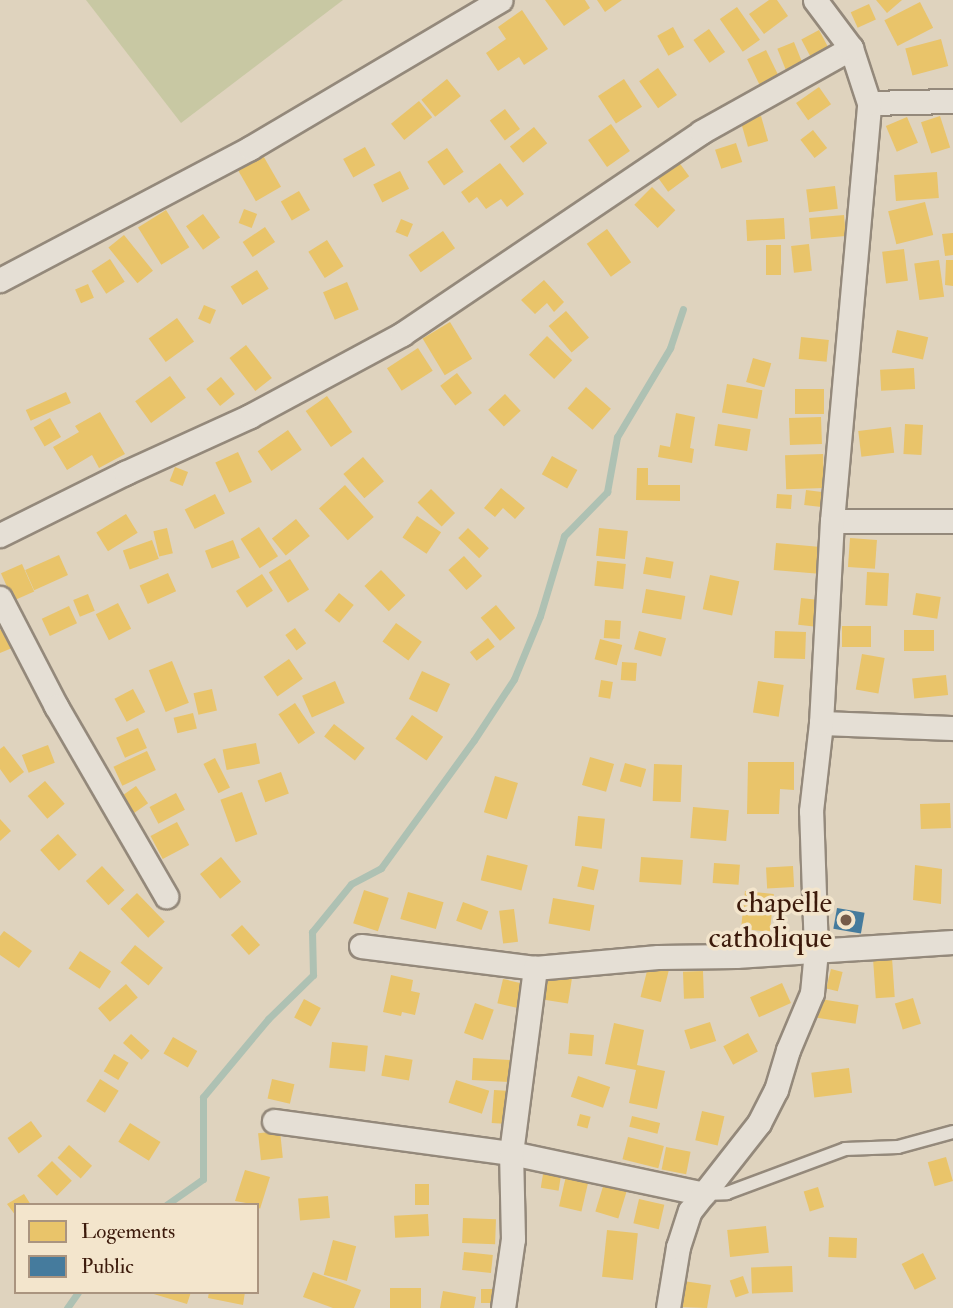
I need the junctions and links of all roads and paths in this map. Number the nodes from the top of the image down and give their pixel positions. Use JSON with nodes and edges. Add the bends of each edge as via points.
{"nodes":[{"id":1,"x":500,"y":0,"type":"edge"},
{"id":2,"x":815,"y":0,"type":"edge"},
{"id":3,"x":851,"y":48,"type":"junction"},
{"id":4,"x":953,"y":101,"type":"edge"},
{"id":5,"x":869,"y":103,"type":"junction"},
{"id":6,"x":0,"y":281,"type":"edge"},
{"id":7,"x":832,"y":521,"type":"junction"},
{"id":8,"x":953,"y":521,"type":"edge"},
{"id":9,"x":0,"y":535,"type":"edge"},
{"id":10,"x":0,"y":597,"type":"edge"},
{"id":11,"x":821,"y":723,"type":"junction"},
{"id":12,"x":953,"y":728,"type":"edge"},
{"id":13,"x":166,"y":896,"type":"dead end"},
{"id":14,"x":953,"y":942,"type":"edge"},
{"id":15,"x":361,"y":946,"type":"dead end"},
{"id":16,"x":816,"y":951,"type":"junction"},
{"id":17,"x":535,"y":968,"type":"junction"},
{"id":18,"x":274,"y":1121,"type":"dead end"},
{"id":19,"x":953,"y":1132,"type":"edge"},
{"id":20,"x":511,"y":1153,"type":"junction"},
{"id":21,"x":704,"y":1194,"type":"junction"},
{"id":22,"x":503,"y":1308,"type":"edge"},
{"id":23,"x":668,"y":1308,"type":"edge"}],
"edges":[{"from":1,"to":6,"type":"street","via":[[250,148]]},
{"from":2,"to":3,"type":"street"},
{"from":3,"to":5,"type":"street"},
{"from":3,"to":9,"type":"street","via":[[701,132],[402,334],[250,416]]},
{"from":4,"to":5,"type":"street"},
{"from":5,"to":7,"type":"street"},
{"from":7,"to":8,"type":"street"},
{"from":7,"to":11,"type":"street"},
{"from":10,"to":13,"type":"street","via":[[56,706]]},
{"from":11,"to":12,"type":"street"},
{"from":11,"to":16,"type":"street","via":[[811,811]]},
{"from":14,"to":16,"type":"street"},
{"from":15,"to":17,"type":"street"},
{"from":16,"to":17,"type":"street","via":[[658,957]]},
{"from":16,"to":21,"type":"street","via":[[811,993],[776,1090],[759,1123]]},
{"from":17,"to":20,"type":"street"},
{"from":18,"to":20,"type":"street"},
{"from":19,"to":21,"type":"lane","via":[[898,1147],[845,1149],[727,1193]]},
{"from":20,"to":21,"type":"street"},
{"from":20,"to":22,"type":"street","via":[[513,1238]]},
{"from":21,"to":23,"type":"street","via":[[690,1211],[678,1247]]}]}
